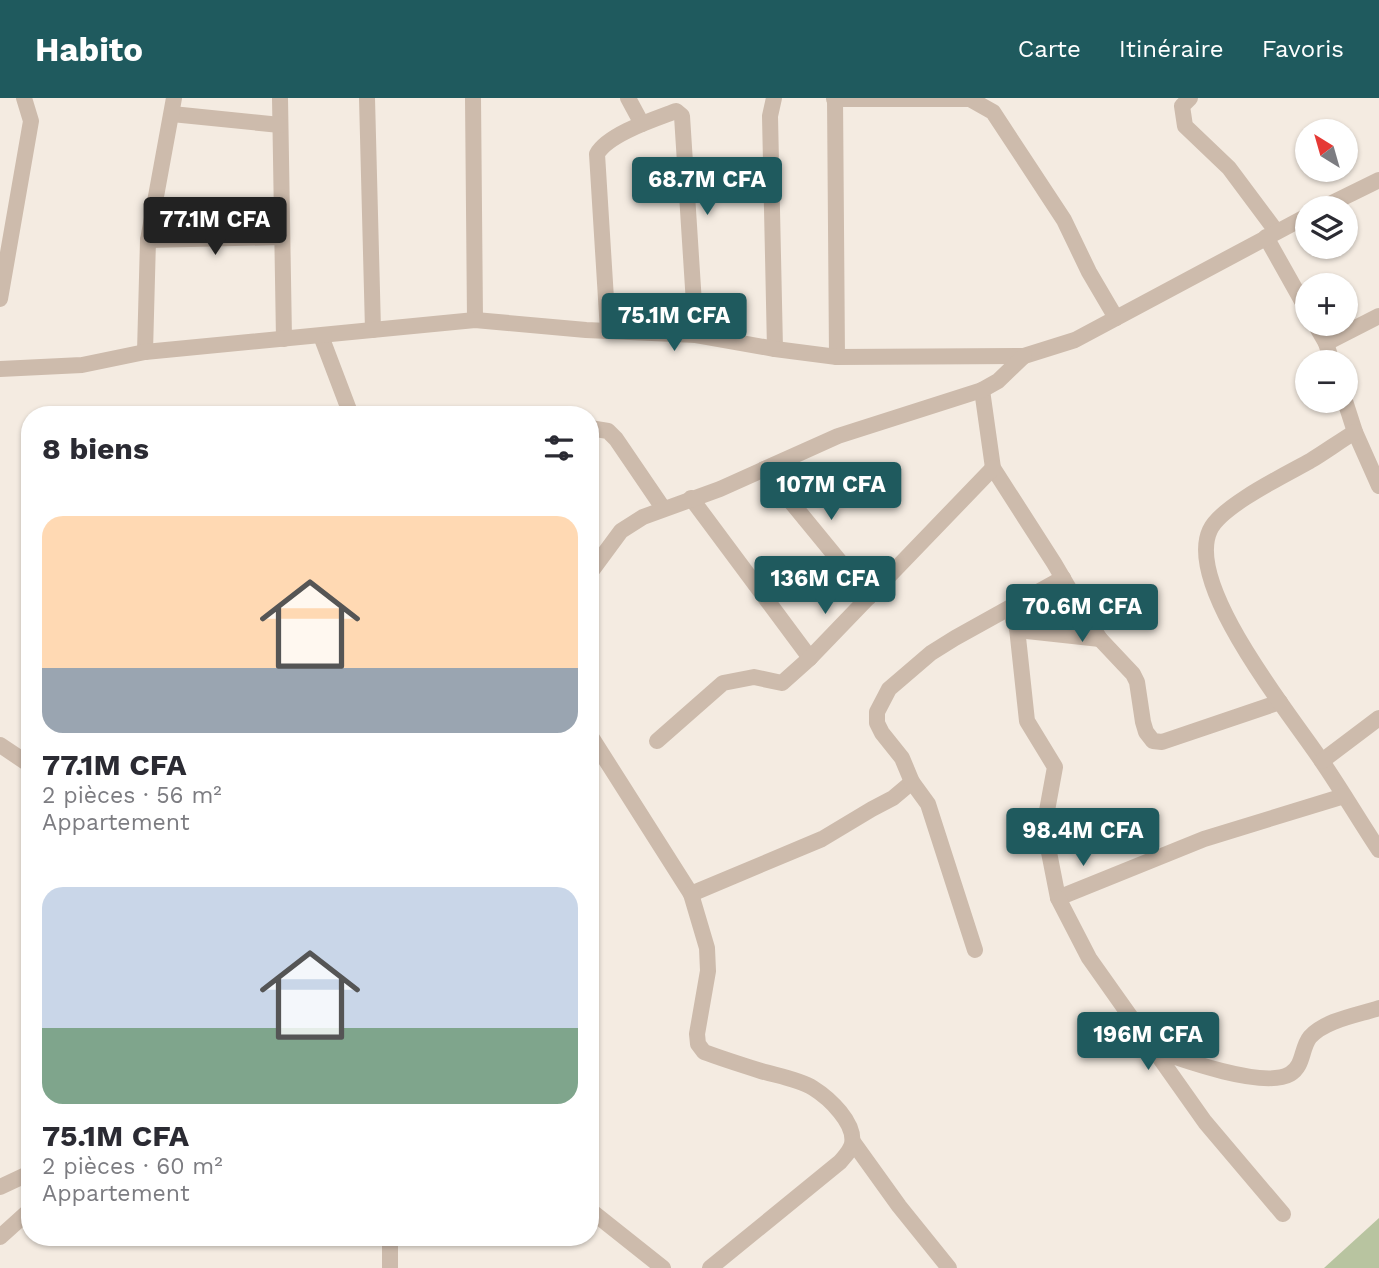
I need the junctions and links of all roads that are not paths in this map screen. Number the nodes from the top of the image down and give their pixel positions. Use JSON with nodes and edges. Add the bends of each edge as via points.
{"nodes":[{"id":1,"x":24,"y":98,"type":"edge"},
{"id":2,"x":280,"y":98,"type":"edge"},
{"id":3,"x":367,"y":98,"type":"edge"},
{"id":4,"x":473,"y":98,"type":"edge"},
{"id":5,"x":628,"y":98,"type":"edge"},
{"id":6,"x":774,"y":98,"type":"edge"},
{"id":7,"x":834,"y":98,"type":"edge"},
{"id":8,"x":1190,"y":98,"type":"edge"},
{"id":9,"x":970,"y":99,"type":"edge"},
{"id":10,"x":173,"y":106,"type":"edge"},
{"id":11,"x":642,"y":124,"type":"junction"},
{"id":12,"x":280,"y":125,"type":"junction"},
{"id":13,"x":1379,"y":180,"type":"edge"},
{"id":14,"x":1346,"y":196,"type":"edge"},
{"id":15,"x":7,"y":214,"type":"edge"},
{"id":16,"x":1295,"y":222,"type":"edge"},
{"id":17,"x":1271,"y":234,"type":"junction"},
{"id":18,"x":282,"y":237,"type":"junction"},
{"id":19,"x":148,"y":240,"type":"junction"},
{"id":20,"x":1295,"y":285,"type":"edge"},
{"id":21,"x":0,"y":299,"type":"edge"},
{"id":22,"x":1379,"y":316,"type":"edge"},
{"id":23,"x":1116,"y":318,"type":"junction"},
{"id":24,"x":475,"y":320,"type":"junction"},
{"id":25,"x":373,"y":330,"type":"junction"},
{"id":26,"x":608,"y":331,"type":"junction"},
{"id":27,"x":321,"y":335,"type":"junction"},
{"id":28,"x":696,"y":335,"type":"junction"},
{"id":29,"x":1322,"y":336,"type":"edge"},
{"id":30,"x":284,"y":339,"type":"junction"},
{"id":31,"x":1326,"y":343,"type":"junction"},
{"id":32,"x":775,"y":349,"type":"junction"},
{"id":33,"x":1328,"y":350,"type":"edge"},
{"id":34,"x":145,"y":352,"type":"junction"},
{"id":35,"x":837,"y":356,"type":"junction"},
{"id":36,"x":1024,"y":356,"type":"junction"},
{"id":37,"x":0,"y":369,"type":"edge"},
{"id":38,"x":982,"y":390,"type":"junction"},
{"id":39,"x":348,"y":406,"type":"edge"},
{"id":40,"x":1349,"y":413,"type":"edge"},
{"id":41,"x":599,"y":430,"type":"edge"},
{"id":42,"x":1355,"y":432,"type":"junction"},
{"id":43,"x":993,"y":468,"type":"junction"},
{"id":44,"x":764,"y":469,"type":"junction"},
{"id":45,"x":1379,"y":486,"type":"edge"},
{"id":46,"x":691,"y":498,"type":"junction"},
{"id":47,"x":663,"y":508,"type":"junction"},
{"id":48,"x":599,"y":561,"type":"edge"},
{"id":49,"x":1063,"y":578,"type":"junction"},
{"id":50,"x":869,"y":597,"type":"junction"},
{"id":51,"x":1007,"y":609,"type":"junction"},
{"id":52,"x":1017,"y":628,"type":"junction"},
{"id":53,"x":1100,"y":639,"type":"junction"},
{"id":54,"x":810,"y":659,"type":"junction"},
{"id":55,"x":1280,"y":702,"type":"junction"},
{"id":56,"x":1379,"y":718,"type":"edge"},
{"id":57,"x":657,"y":741,"type":"dead end"},
{"id":58,"x":0,"y":745,"type":"edge"},
{"id":59,"x":599,"y":749,"type":"edge"},
{"id":60,"x":21,"y":759,"type":"edge"},
{"id":61,"x":1322,"y":761,"type":"junction"},
{"id":62,"x":912,"y":782,"type":"junction"},
{"id":63,"x":1343,"y":796,"type":"junction"},
{"id":64,"x":894,"y":799,"type":"junction"},
{"id":65,"x":928,"y":804,"type":"junction"},
{"id":66,"x":1379,"y":850,"type":"edge"},
{"id":67,"x":691,"y":894,"type":"junction"},
{"id":68,"x":1058,"y":898,"type":"junction"},
{"id":69,"x":975,"y":950,"type":"dead end"},
{"id":70,"x":1379,"y":1008,"type":"edge"},
{"id":71,"x":1155,"y":1050,"type":"junction"},
{"id":72,"x":853,"y":1142,"type":"junction"},
{"id":73,"x":21,"y":1177,"type":"edge"},
{"id":74,"x":0,"y":1187,"type":"edge"},
{"id":75,"x":1283,"y":1214,"type":"dead end"},
{"id":76,"x":21,"y":1216,"type":"edge"},
{"id":77,"x":599,"y":1217,"type":"edge"},
{"id":78,"x":4,"y":1228,"type":"edge"},
{"id":79,"x":390,"y":1246,"type":"edge"},
{"id":80,"x":390,"y":1268,"type":"edge"},
{"id":81,"x":663,"y":1268,"type":"edge"},
{"id":82,"x":710,"y":1268,"type":"edge"},
{"id":83,"x":949,"y":1268,"type":"edge"}],
"edges":[{"from":1,"to":15,"type":"street","via":[[32,121]]},
{"from":2,"to":12,"type":"street"},
{"from":3,"to":25,"type":"street"},
{"from":4,"to":24,"type":"street"},
{"from":5,"to":11,"type":"street"},
{"from":6,"to":32,"type":"street","via":[[770,117]]},
{"from":7,"to":9,"type":"street"},
{"from":7,"to":35,"type":"street"},
{"from":8,"to":17,"type":"street","via":[[1182,106],[1185,126],[1229,169]]},
{"from":9,"to":23,"type":"street","via":[[993,112],[1064,220]]},
{"from":10,"to":12,"type":"street"},
{"from":10,"to":19,"type":"street"},
{"from":11,"to":26,"type":"street","via":[[604,144],[597,154]]},
{"from":11,"to":28,"type":"street","via":[[676,111],[682,116]]},
{"from":12,"to":18,"type":"street"},
{"from":13,"to":14,"type":"street"},
{"from":15,"to":21,"type":"street"},
{"from":16,"to":17,"type":"street"},
{"from":17,"to":20,"type":"street"},
{"from":17,"to":23,"type":"street"},
{"from":18,"to":19,"type":"street"},
{"from":18,"to":30,"type":"street"},
{"from":19,"to":34,"type":"street"},
{"from":22,"to":31,"type":"street"},
{"from":23,"to":36,"type":"street","via":[[1075,340]]},
{"from":24,"to":25,"type":"street"},
{"from":24,"to":26,"type":"street"},
{"from":25,"to":27,"type":"street"},
{"from":26,"to":28,"type":"street"},
{"from":27,"to":30,"type":"street"},
{"from":27,"to":39,"type":"street"},
{"from":28,"to":32,"type":"street"},
{"from":29,"to":31,"type":"street"},
{"from":30,"to":34,"type":"street"},
{"from":31,"to":33,"type":"street"},
{"from":32,"to":35,"type":"street"},
{"from":34,"to":37,"type":"street","via":[[82,365]]},
{"from":35,"to":36,"type":"street"},
{"from":36,"to":38,"type":"street"},
{"from":38,"to":43,"type":"street"},
{"from":38,"to":44,"type":"street","via":[[838,436]]},
{"from":40,"to":42,"type":"street"},
{"from":41,"to":47,"type":"street","via":[[616,439]]},
{"from":42,"to":45,"type":"street"},
{"from":42,"to":55,"type":"street","via":[[1236,505],[1209,531],[1209,576],[1247,654]]},
{"from":43,"to":49,"type":"street"},
{"from":43,"to":50,"type":"street"},
{"from":44,"to":46,"type":"street"},
{"from":44,"to":50,"type":"street"},
{"from":46,"to":47,"type":"street"},
{"from":46,"to":54,"type":"street"},
{"from":47,"to":48,"type":"street","via":[[621,531]]},
{"from":49,"to":51,"type":"street"},
{"from":49,"to":53,"type":"street"},
{"from":50,"to":54,"type":"street"},
{"from":51,"to":52,"type":"street"},
{"from":51,"to":62,"type":"street","via":[[931,653],[903,675],[882,701],[877,723],[902,758]]},
{"from":52,"to":53,"type":"street"},
{"from":52,"to":68,"type":"street","via":[[1027,721],[1055,767],[1044,827]]},
{"from":53,"to":55,"type":"street","via":[[1137,681],[1143,722],[1153,741],[1162,742]]},
{"from":54,"to":57,"type":"street","via":[[782,683],[754,677],[723,683]]},
{"from":55,"to":61,"type":"street"},
{"from":56,"to":61,"type":"street"},
{"from":58,"to":60,"type":"street"},
{"from":59,"to":67,"type":"street"},
{"from":61,"to":63,"type":"street"},
{"from":62,"to":64,"type":"street"},
{"from":62,"to":65,"type":"street"},
{"from":63,"to":66,"type":"street"},
{"from":63,"to":68,"type":"street","via":[[1204,839]]},
{"from":64,"to":65,"type":"street"},
{"from":64,"to":67,"type":"street","via":[[822,839]]},
{"from":65,"to":69,"type":"street"},
{"from":67,"to":72,"type":"street","via":[[708,959],[698,1044],[704,1052],[814,1089],[845,1119]]},
{"from":68,"to":71,"type":"street","via":[[1089,958]]},
{"from":70,"to":71,"type":"street","via":[[1315,1033],[1298,1066],[1278,1077],[1235,1073]]},
{"from":71,"to":75,"type":"street","via":[[1217,1138]]},
{"from":72,"to":82,"type":"street","via":[[839,1162]]},
{"from":72,"to":83,"type":"street"},
{"from":73,"to":74,"type":"street"},
{"from":76,"to":78,"type":"street"},
{"from":77,"to":81,"type":"street"},
{"from":79,"to":80,"type":"street"}]}
